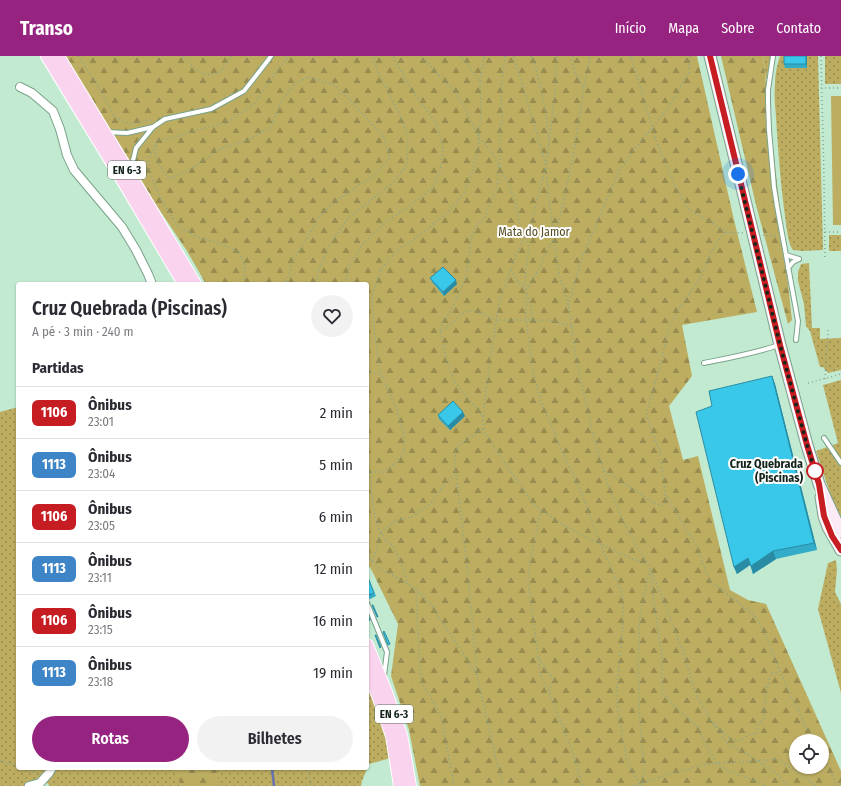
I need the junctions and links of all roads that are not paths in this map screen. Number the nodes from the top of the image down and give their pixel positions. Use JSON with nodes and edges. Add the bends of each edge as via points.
{"nodes":[{"id":1,"x":47,"y":56,"type":"edge"},
{"id":2,"x":58,"y":56,"type":"edge"},
{"id":3,"x":271,"y":56,"type":"edge"},
{"id":4,"x":710,"y":56,"type":"edge"},
{"id":5,"x":773,"y":56,"type":"edge"},
{"id":6,"x":20,"y":87,"type":"dead end"},
{"id":7,"x":153,"y":127,"type":"junction"},
{"id":8,"x":104,"y":132,"type":"junction"},
{"id":9,"x":129,"y":174,"type":"junction"},
{"id":10,"x":786,"y":255,"type":"junction"},
{"id":11,"x":788,"y":268,"type":"junction"},
{"id":12,"x":151,"y":282,"type":"edge"},
{"id":13,"x":183,"y":282,"type":"edge"},
{"id":14,"x":194,"y":282,"type":"edge"},
{"id":15,"x":796,"y":340,"type":"dead end"},
{"id":16,"x":780,"y":345,"type":"junction"},
{"id":17,"x":704,"y":363,"type":"dead end"},
{"id":18,"x":824,"y":438,"type":"dead end"},
{"id":19,"x":841,"y":463,"type":"edge"},
{"id":20,"x":819,"y":484,"type":"junction"},
{"id":21,"x":841,"y":532,"type":"edge"},
{"id":22,"x":841,"y":550,"type":"edge"},
{"id":23,"x":369,"y":608,"type":"edge"},
{"id":24,"x":369,"y":650,"type":"edge"},
{"id":25,"x":369,"y":673,"type":"edge"},
{"id":26,"x":383,"y":684,"type":"junction"},
{"id":27,"x":51,"y":770,"type":"edge"},
{"id":28,"x":29,"y":786,"type":"edge"},
{"id":29,"x":400,"y":786,"type":"edge"},
{"id":30,"x":410,"y":786,"type":"edge"}],
"edges":[{"from":1,"to":13,"type":"main road","number":"EN 6-3"},
{"from":2,"to":8,"type":"main road","number":"EN 6-3"},
{"from":3,"to":7,"type":"lane","via":[[244,91],[211,109],[165,119]]},
{"from":4,"to":16,"type":"street"},
{"from":5,"to":10,"type":"lane","via":[[768,90],[769,130],[776,200]]},
{"from":6,"to":12,"type":"street","via":[[32,93],[53,111],[74,170],[122,227]]},
{"from":7,"to":8,"type":"lane","via":[[127,133]]},
{"from":7,"to":9,"type":"lane","via":[[136,148]]},
{"from":8,"to":9,"type":"main road","number":"EN 6-3"},
{"from":9,"to":14,"type":"main road","number":"EN 6-3"},
{"from":10,"to":11,"type":"lane"},
{"from":10,"to":11,"type":"lane","via":[[799,259]]},
{"from":11,"to":15,"type":"lane","via":[[798,321]]},
{"from":16,"to":17,"type":"lane"},
{"from":16,"to":20,"type":"street"},
{"from":18,"to":19,"type":"lane"},
{"from":20,"to":21,"type":"street"},
{"from":20,"to":22,"type":"street","via":[[824,516]]},
{"from":23,"to":26,"type":"lane","via":[[387,652]]},
{"from":24,"to":26,"type":"main road","number":"EN 6-3"},
{"from":25,"to":29,"type":"main road","number":"EN 6-3","via":[[392,736]]},
{"from":26,"to":30,"type":"main road","number":"EN 6-3","via":[[401,735]]},
{"from":27,"to":28,"type":"street","via":[[40,784]]}]}
